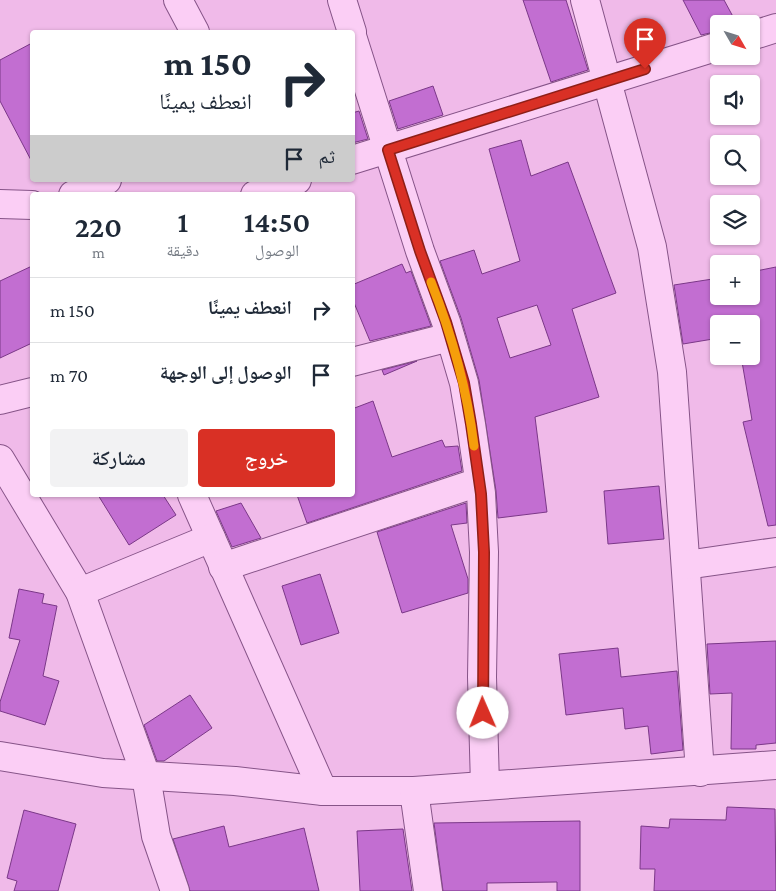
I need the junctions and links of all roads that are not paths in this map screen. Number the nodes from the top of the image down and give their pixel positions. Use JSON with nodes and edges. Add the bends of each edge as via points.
{"nodes":[{"id":1,"x":342,"y":0,"type":"edge"},
{"id":2,"x":586,"y":0,"type":"edge"},
{"id":3,"x":187,"y":1,"type":"edge"},
{"id":4,"x":776,"y":28,"type":"edge"},
{"id":5,"x":195,"y":30,"type":"edge"},
{"id":6,"x":351,"y":30,"type":"edge"},
{"id":7,"x":760,"y":33,"type":"edge"},
{"id":8,"x":355,"y":44,"type":"edge"},
{"id":9,"x":710,"y":49,"type":"edge"},
{"id":10,"x":608,"y":81,"type":"junction"},
{"id":11,"x":388,"y":150,"type":"junction"},
{"id":12,"x":355,"y":159,"type":"edge"},
{"id":13,"x":102,"y":182,"type":"edge"},
{"id":14,"x":291,"y":182,"type":"edge"},
{"id":15,"x":80,"y":192,"type":"edge"},
{"id":16,"x":263,"y":192,"type":"edge"},
{"id":17,"x":0,"y":204,"type":"edge"},
{"id":18,"x":30,"y":205,"type":"edge"},
{"id":19,"x":450,"y":337,"type":"junction"},
{"id":20,"x":355,"y":361,"type":"edge"},
{"id":21,"x":30,"y":392,"type":"edge"},
{"id":22,"x":0,"y":400,"type":"edge"},
{"id":23,"x":0,"y":459,"type":"edge"},
{"id":24,"x":479,"y":482,"type":"junction"},
{"id":25,"x":193,"y":497,"type":"edge"},
{"id":26,"x":211,"y":538,"type":"junction"},
{"id":27,"x":776,"y":552,"type":"edge"},
{"id":28,"x":686,"y":565,"type":"junction"},
{"id":29,"x":223,"y":566,"type":"junction"},
{"id":30,"x":80,"y":592,"type":"junction"},
{"id":31,"x":0,"y":756,"type":"edge"},
{"id":32,"x":776,"y":765,"type":"edge"},
{"id":33,"x":700,"y":772,"type":"junction"},
{"id":34,"x":146,"y":776,"type":"junction"},
{"id":35,"x":485,"y":786,"type":"junction"},
{"id":36,"x":414,"y":790,"type":"junction"},
{"id":37,"x":323,"y":791,"type":"junction"},
{"id":38,"x":175,"y":891,"type":"edge"},
{"id":39,"x":428,"y":891,"type":"edge"}],
"edges":[{"from":1,"to":6,"type":"street"},
{"from":2,"to":10,"type":"street"},
{"from":3,"to":5,"type":"street"},
{"from":4,"to":7,"type":"street"},
{"from":8,"to":11,"type":"street"},
{"from":9,"to":10,"type":"street"},
{"from":10,"to":11,"type":"street"},
{"from":10,"to":28,"type":"street","via":[[659,285],[672,372]]},
{"from":11,"to":12,"type":"street"},
{"from":11,"to":19,"type":"street"},
{"from":13,"to":15,"type":"street"},
{"from":14,"to":16,"type":"street"},
{"from":17,"to":18,"type":"street"},
{"from":19,"to":20,"type":"street"},
{"from":19,"to":24,"type":"street","via":[[464,383]]},
{"from":21,"to":22,"type":"street"},
{"from":23,"to":30,"type":"street"},
{"from":24,"to":29,"type":"street"},
{"from":24,"to":35,"type":"street","via":[[484,552],[482,677]]},
{"from":25,"to":26,"type":"street"},
{"from":26,"to":29,"type":"street"},
{"from":26,"to":30,"type":"street"},
{"from":27,"to":28,"type":"street"},
{"from":28,"to":33,"type":"street"},
{"from":29,"to":37,"type":"street"},
{"from":30,"to":34,"type":"street"},
{"from":31,"to":34,"type":"street"},
{"from":32,"to":33,"type":"street"},
{"from":33,"to":35,"type":"street"},
{"from":34,"to":37,"type":"street","via":[[226,780]]},
{"from":34,"to":38,"type":"street","via":[[156,836]]},
{"from":35,"to":36,"type":"street"},
{"from":36,"to":37,"type":"street"},
{"from":36,"to":39,"type":"street"}]}
